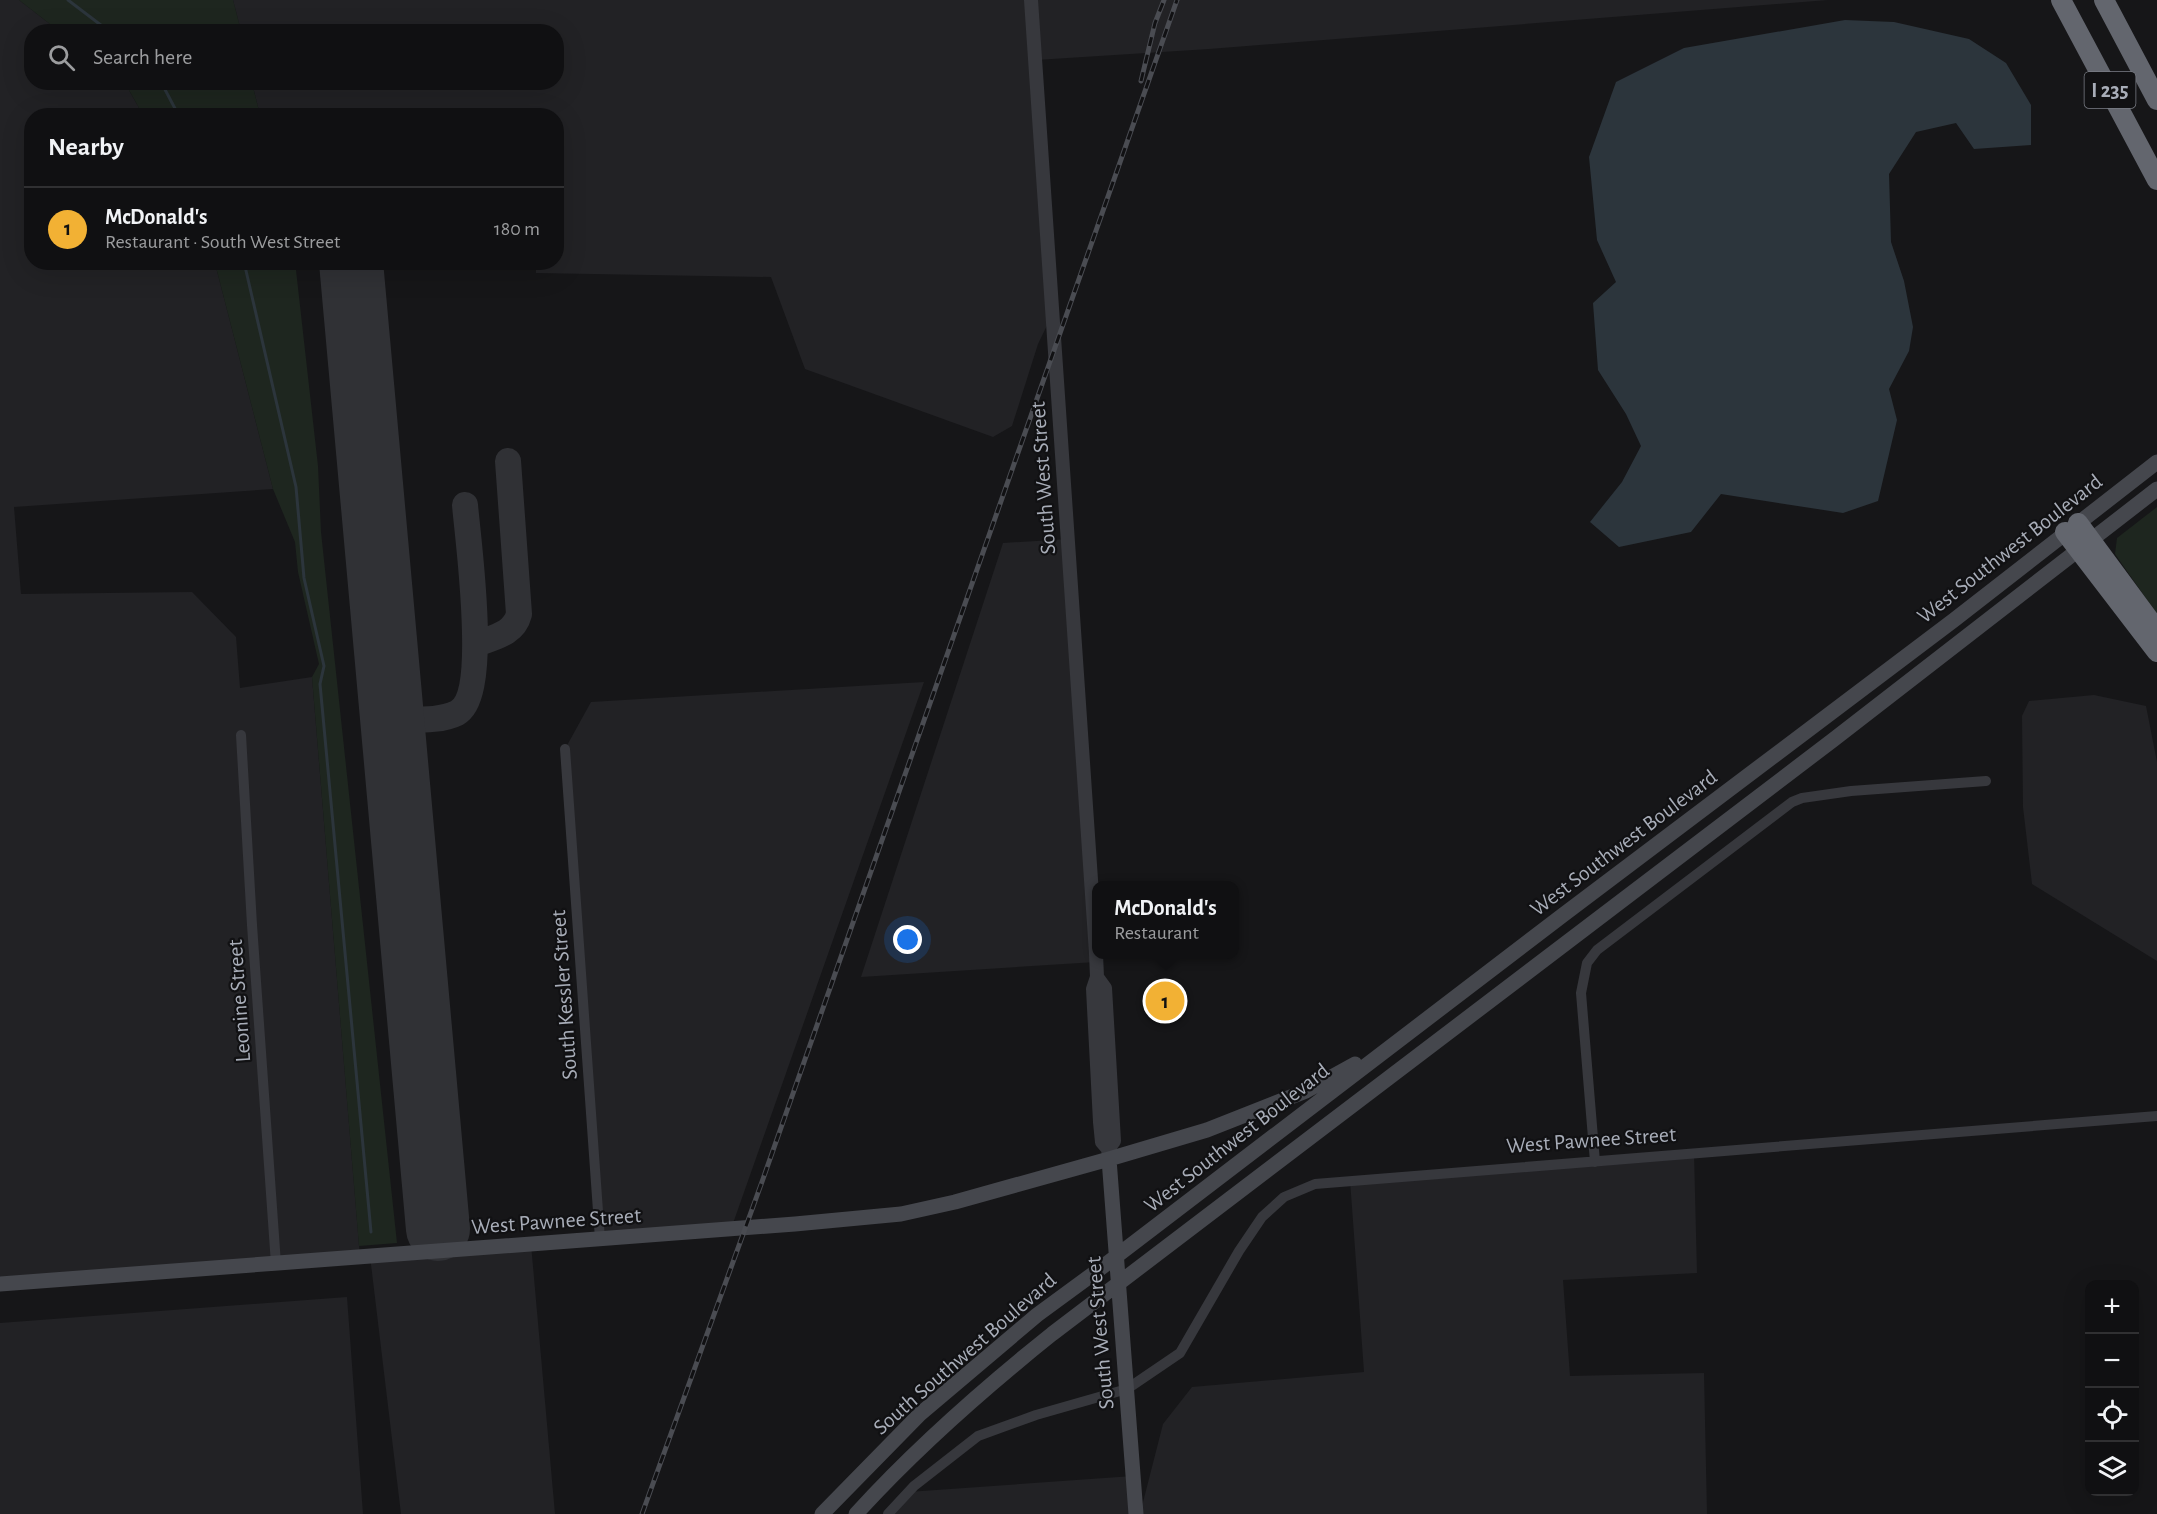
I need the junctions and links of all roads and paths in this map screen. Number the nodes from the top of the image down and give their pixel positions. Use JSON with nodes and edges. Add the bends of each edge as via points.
{"nodes":[{"id":1,"x":1031,"y":0,"type":"edge"},
{"id":2,"x":2061,"y":0,"type":"edge"},
{"id":3,"x":2104,"y":0,"type":"edge"},
{"id":4,"x":2157,"y":100,"type":"edge"},
{"id":5,"x":2157,"y":180,"type":"edge"},
{"id":6,"x":2157,"y":462,"type":"edge"},
{"id":7,"x":2157,"y":489,"type":"edge"},
{"id":8,"x":2072,"y":528,"type":"junction"},
{"id":9,"x":2084,"y":545,"type":"junction"},
{"id":10,"x":2157,"y":630,"type":"edge"},
{"id":11,"x":2157,"y":652,"type":"edge"},
{"id":12,"x":241,"y":735,"type":"dead end"},
{"id":13,"x":565,"y":749,"type":"dead end"},
{"id":14,"x":1986,"y":781,"type":"dead end"},
{"id":15,"x":1092,"y":895,"type":"edge"},
{"id":16,"x":1096,"y":959,"type":"edge"},
{"id":17,"x":1400,"y":1039,"type":"junction"},
{"id":18,"x":2157,"y":1116,"type":"edge"},
{"id":19,"x":1109,"y":1154,"type":"junction"},
{"id":20,"x":1595,"y":1162,"type":"junction"},
{"id":21,"x":600,"y":1239,"type":"junction"},
{"id":22,"x":1115,"y":1258,"type":"junction"},
{"id":23,"x":276,"y":1264,"type":"junction"},
{"id":24,"x":1118,"y":1283,"type":"junction"},
{"id":25,"x":0,"y":1284,"type":"edge"},
{"id":26,"x":1127,"y":1389,"type":"junction"},
{"id":27,"x":822,"y":1514,"type":"edge"},
{"id":28,"x":856,"y":1514,"type":"edge"},
{"id":29,"x":888,"y":1514,"type":"edge"},
{"id":30,"x":1136,"y":1514,"type":"edge"}],
"edges":[{"from":1,"to":15,"type":"street","name":"South West Street"},
{"from":2,"to":5,"type":"highway","number":"I 235"},
{"from":3,"to":4,"type":"highway","number":"I 235"},
{"from":6,"to":8,"type":"main road","name":"West Southwest Boulevard"},
{"from":7,"to":9,"type":"main road","name":"West Southwest Boulevard"},
{"from":8,"to":9,"type":"highway"},
{"from":8,"to":17,"type":"main road","name":"West Southwest Boulevard"},
{"from":9,"to":10,"type":"highway"},
{"from":9,"to":11,"type":"highway"},
{"from":9,"to":24,"type":"main road","name":"West Southwest Boulevard"},
{"from":12,"to":23,"type":"street","name":"Leonine Street"},
{"from":13,"to":21,"type":"street","name":"South Kessler Street"},
{"from":14,"to":20,"type":"street","via":[[1851,791],[1792,802],[1597,950],[1587,963],[1582,1001]]},
{"from":16,"to":19,"type":"street","name":"South West Street","via":[[1093,989],[1100,1122],[1102,1142]]},
{"from":17,"to":19,"type":"main road","name":"West Pawnee Street","via":[[1287,1099],[1207,1130]]},
{"from":17,"to":22,"type":"main road","name":"West Southwest Boulevard"},
{"from":18,"to":20,"type":"street","name":"West Pawnee Street"},
{"from":19,"to":21,"type":"main road","name":"West Pawnee Street","via":[[955,1202],[901,1214]]},
{"from":19,"to":22,"type":"main road","name":"South West Street"},
{"from":20,"to":26,"type":"street","name":"West Pawnee Street","via":[[1315,1184],[1284,1197],[1262,1217],[1239,1251],[1180,1353]]},
{"from":21,"to":23,"type":"main road","name":"West Pawnee Street"},
{"from":22,"to":24,"type":"main road","name":"South West Street"},
{"from":22,"to":27,"type":"main road","name":"South Southwest Boulevard","via":[[1037,1315],[920,1414]]},
{"from":23,"to":25,"type":"main road","name":"West Pawnee Street"},
{"from":24,"to":26,"type":"main road","name":"South West Street"},
{"from":24,"to":28,"type":"main road","name":"South Southwest Boulevard","via":[[996,1379],[894,1473]]},
{"from":26,"to":29,"type":"street","name":"West Pawnee Street","via":[[978,1436],[914,1486]]},
{"from":26,"to":30,"type":"main road","name":"South West Street"}]}
